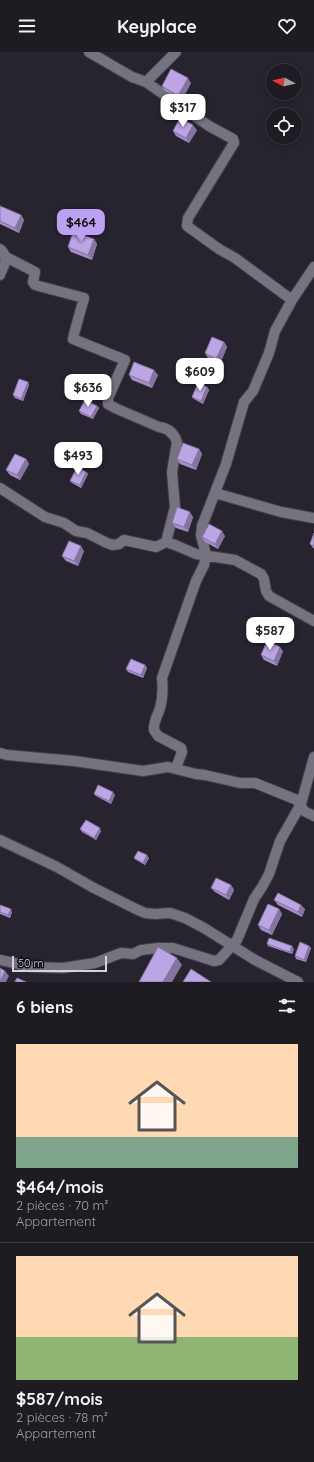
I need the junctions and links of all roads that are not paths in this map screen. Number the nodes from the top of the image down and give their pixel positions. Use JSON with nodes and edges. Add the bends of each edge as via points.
{"nodes":[{"id":1,"x":89,"y":52,"type":"edge"},
{"id":2,"x":176,"y":52,"type":"edge"},
{"id":3,"x":146,"y":82,"type":"junction"},
{"id":4,"x":3,"y":253,"type":"edge"},
{"id":5,"x":314,"y":267,"type":"edge"},
{"id":6,"x":0,"y":275,"type":"edge"},
{"id":7,"x":292,"y":300,"type":"junction"},
{"id":8,"x":0,"y":488,"type":"edge"},
{"id":9,"x":215,"y":493,"type":"junction"},
{"id":10,"x":314,"y":518,"type":"edge"},
{"id":11,"x":166,"y":542,"type":"junction"},
{"id":12,"x":206,"y":555,"type":"junction"},
{"id":13,"x":314,"y":621,"type":"edge"},
{"id":14,"x":0,"y":753,"type":"edge"},
{"id":15,"x":314,"y":757,"type":"edge"},
{"id":16,"x":176,"y":768,"type":"junction"},
{"id":17,"x":301,"y":804,"type":"junction"},
{"id":18,"x":314,"y":816,"type":"edge"},
{"id":19,"x":0,"y":840,"type":"edge"},
{"id":20,"x":230,"y":945,"type":"junction"},
{"id":21,"x":0,"y":960,"type":"edge"},
{"id":22,"x":298,"y":982,"type":"edge"}],
"edges":[{"from":1,"to":3,"type":"street"},
{"from":2,"to":3,"type":"street"},
{"from":3,"to":7,"type":"street","via":[[234,141],[188,218],[187,226]]},
{"from":4,"to":6,"type":"street"},
{"from":4,"to":11,"type":"street","via":[[35,272],[35,285],[84,298],[73,339],[125,360],[107,402],[115,408],[170,430],[177,440],[172,472],[175,507]]},
{"from":5,"to":7,"type":"street"},
{"from":7,"to":9,"type":"street","via":[[274,331],[269,353],[254,391],[244,402]]},
{"from":8,"to":11,"type":"street","via":[[45,517],[107,543],[119,544],[124,540],[156,547]]},
{"from":9,"to":10,"type":"street","via":[[281,512]]},
{"from":9,"to":12,"type":"street","via":[[202,526],[201,535]]},
{"from":11,"to":12,"type":"street"},
{"from":12,"to":13,"type":"street","via":[[235,560],[261,574],[269,596]]},
{"from":12,"to":16,"type":"street","via":[[168,658],[162,678],[161,706],[153,727],[158,736],[180,748],[182,752]]},
{"from":14,"to":16,"type":"street","via":[[143,771]]},
{"from":15,"to":17,"type":"street"},
{"from":16,"to":17,"type":"street","via":[[240,783],[255,783]]},
{"from":17,"to":18,"type":"street","via":[[304,811]]},
{"from":17,"to":20,"type":"street","via":[[280,841],[269,874],[246,914],[237,940]]},
{"from":19,"to":20,"type":"street","via":[[56,866],[136,909],[145,913],[170,913],[185,918]]},
{"from":20,"to":21,"type":"street","via":[[217,961],[173,948],[141,950],[133,954],[121,953],[96,963],[63,968],[32,967]]},
{"from":20,"to":22,"type":"street"}]}
